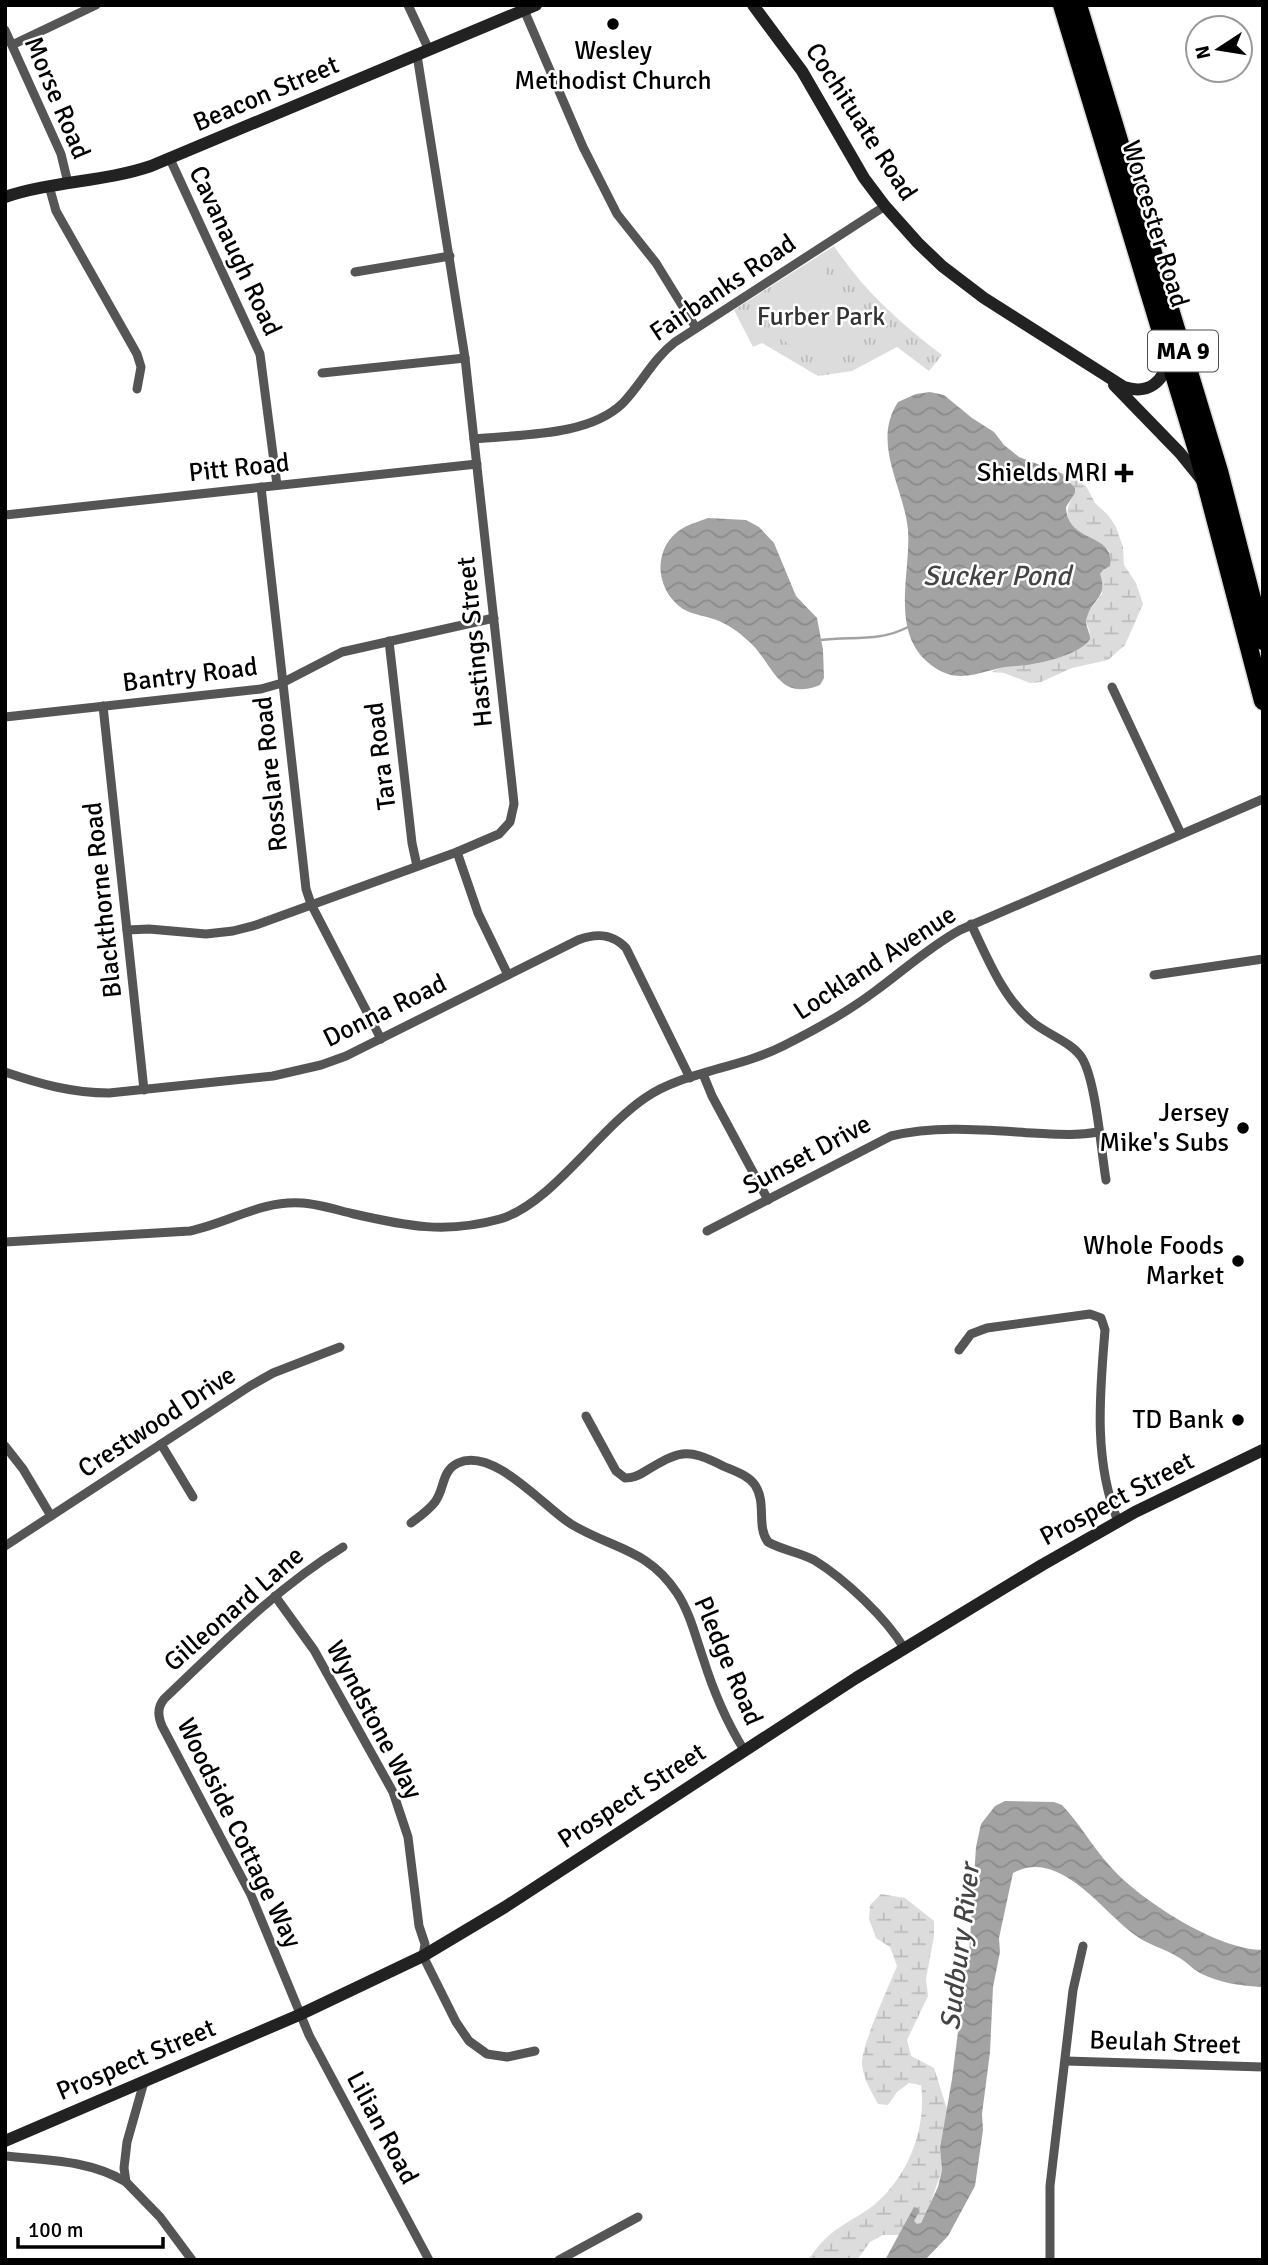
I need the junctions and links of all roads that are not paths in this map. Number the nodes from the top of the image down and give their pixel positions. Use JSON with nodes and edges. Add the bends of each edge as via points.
{"nodes":[{"id":1,"x":96,"y":5,"type":"edge"},
{"id":2,"x":408,"y":5,"type":"edge"},
{"id":3,"x":752,"y":5,"type":"edge"},
{"id":4,"x":1062,"y":5,"type":"edge"},
{"id":5,"x":1078,"y":5,"type":"edge"},
{"id":6,"x":1087,"y":5,"type":"edge"},
{"id":7,"x":530,"y":8,"type":"edge"},
{"id":8,"x":5,"y":30,"type":"edge"},
{"id":9,"x":12,"y":45,"type":"junction"},
{"id":10,"x":423,"y":53,"type":"junction"},
{"id":11,"x":1095,"y":64,"type":"junction"},
{"id":12,"x":170,"y":159,"type":"junction"},
{"id":13,"x":68,"y":183,"type":"junction"},
{"id":14,"x":49,"y":186,"type":"junction"},
{"id":15,"x":5,"y":197,"type":"edge"},
{"id":16,"x":885,"y":206,"type":"junction"},
{"id":17,"x":450,"y":256,"type":"junction"},
{"id":18,"x":355,"y":272,"type":"dead end"},
{"id":19,"x":696,"y":327,"type":"junction"},
{"id":20,"x":1168,"y":355,"type":"junction"},
{"id":21,"x":465,"y":358,"type":"junction"},
{"id":22,"x":322,"y":373,"type":"dead end"},
{"id":23,"x":1109,"y":379,"type":"junction"},
{"id":24,"x":137,"y":389,"type":"dead end"},
{"id":25,"x":474,"y":439,"type":"junction"},
{"id":26,"x":477,"y":464,"type":"junction"},
{"id":27,"x":277,"y":485,"type":"junction"},
{"id":28,"x":261,"y":487,"type":"junction"},
{"id":29,"x":1209,"y":491,"type":"junction"},
{"id":30,"x":5,"y":515,"type":"edge"},
{"id":31,"x":494,"y":618,"type":"junction"},
{"id":32,"x":389,"y":641,"type":"junction"},
{"id":33,"x":1263,"y":641,"type":"edge"},
{"id":34,"x":282,"y":683,"type":"junction"},
{"id":35,"x":1112,"y":688,"type":"dead end"},
{"id":36,"x":1263,"y":701,"type":"edge"},
{"id":37,"x":103,"y":706,"type":"junction"},
{"id":38,"x":5,"y":717,"type":"edge"},
{"id":39,"x":1263,"y":799,"type":"edge"},
{"id":40,"x":1181,"y":834,"type":"junction"},
{"id":41,"x":457,"y":852,"type":"junction"},
{"id":42,"x":417,"y":866,"type":"junction"},
{"id":43,"x":311,"y":904,"type":"junction"},
{"id":44,"x":971,"y":924,"type":"junction"},
{"id":45,"x":127,"y":930,"type":"junction"},
{"id":46,"x":1263,"y":959,"type":"edge"},
{"id":47,"x":508,"y":975,"type":"junction"},
{"id":48,"x":1154,"y":975,"type":"dead end"},
{"id":49,"x":381,"y":1039,"type":"junction"},
{"id":50,"x":5,"y":1072,"type":"edge"},
{"id":51,"x":704,"y":1074,"type":"junction"},
{"id":52,"x":690,"y":1078,"type":"junction"},
{"id":53,"x":144,"y":1090,"type":"junction"},
{"id":54,"x":1098,"y":1132,"type":"junction"},
{"id":55,"x":1106,"y":1180,"type":"dead end"},
{"id":56,"x":768,"y":1200,"type":"junction"},
{"id":57,"x":707,"y":1231,"type":"dead end"},
{"id":58,"x":5,"y":1241,"type":"edge"},
{"id":59,"x":340,"y":1347,"type":"dead end"},
{"id":60,"x":959,"y":1350,"type":"dead end"},
{"id":61,"x":586,"y":1416,"type":"dead end"},
{"id":62,"x":161,"y":1444,"type":"junction"},
{"id":63,"x":5,"y":1446,"type":"edge"},
{"id":64,"x":1263,"y":1450,"type":"edge"},
{"id":65,"x":193,"y":1497,"type":"dead end"},
{"id":66,"x":51,"y":1516,"type":"junction"},
{"id":67,"x":1118,"y":1521,"type":"junction"},
{"id":68,"x":411,"y":1523,"type":"dead end"},
{"id":69,"x":5,"y":1546,"type":"edge"},
{"id":70,"x":342,"y":1547,"type":"dead end"},
{"id":71,"x":275,"y":1596,"type":"junction"},
{"id":72,"x":904,"y":1648,"type":"junction"},
{"id":73,"x":158,"y":1708,"type":"joint"},
{"id":74,"x":744,"y":1750,"type":"junction"},
{"id":75,"x":1083,"y":1946,"type":"dead end"},
{"id":76,"x":423,"y":1956,"type":"junction"},
{"id":77,"x":299,"y":2015,"type":"junction"},
{"id":78,"x":535,"y":2051,"type":"dead end"},
{"id":79,"x":1066,"y":2061,"type":"junction"},
{"id":80,"x":1263,"y":2067,"type":"edge"},
{"id":81,"x":144,"y":2082,"type":"junction"},
{"id":82,"x":5,"y":2141,"type":"edge"},
{"id":83,"x":5,"y":2156,"type":"edge"},
{"id":84,"x":126,"y":2182,"type":"junction"},
{"id":85,"x":638,"y":2217,"type":"dead end"},
{"id":86,"x":192,"y":2260,"type":"edge"},
{"id":87,"x":429,"y":2260,"type":"edge"},
{"id":88,"x":559,"y":2260,"type":"edge"},
{"id":89,"x":1050,"y":2260,"type":"edge"}],
"edges":[{"from":1,"to":9,"type":"street"},
{"from":2,"to":10,"type":"street","name":"Hastings Street"},
{"from":3,"to":16,"type":"street","name":"Cochituate Road","via":[[794,58]]},
{"from":4,"to":20,"type":"highway","name":"Worcester Road","number":"MA 9"},
{"from":5,"to":11,"type":"highway","name":"Worcester Road","number":"MA 9"},
{"from":6,"to":11,"type":"highway"},
{"from":7,"to":10,"type":"street","name":"Beacon Street"},
{"from":7,"to":19,"type":"street","via":[[578,135],[612,204]]},
{"from":8,"to":9,"type":"street","name":"Morse Road"},
{"from":9,"to":13,"type":"street","name":"Morse Road","via":[[61,154]]},
{"from":10,"to":12,"type":"street","name":"Beacon Street"},
{"from":10,"to":17,"type":"street","name":"Hastings Street"},
{"from":11,"to":33,"type":"highway","name":"Worcester Road","number":"MA 9","via":[[1219,471]]},
{"from":12,"to":13,"type":"street","name":"Beacon Street","via":[[121,175]]},
{"from":12,"to":27,"type":"street","name":"Cavanaugh Road","via":[[260,354]]},
{"from":13,"to":14,"type":"street","name":"Beacon Street"},
{"from":14,"to":15,"type":"street","name":"Beacon Street"},
{"from":14,"to":24,"type":"street","via":[[56,212],[137,354],[141,367]]},
{"from":16,"to":19,"type":"street","name":"Fairbanks Road"},
{"from":16,"to":23,"type":"street","name":"Cochituate Road","via":[[929,254],[969,288]]},
{"from":17,"to":18,"type":"street"},
{"from":17,"to":21,"type":"street","name":"Hastings Street"},
{"from":19,"to":25,"type":"street","name":"Fairbanks Road","via":[[658,357],[623,402],[596,420],[574,428]]},
{"from":20,"to":23,"type":"street","name":"Cochituate Road","via":[[1163,376],[1153,386],[1131,389]]},
{"from":20,"to":29,"type":"highway","name":"Worcester Road","number":"MA 9"},
{"from":21,"to":22,"type":"street"},
{"from":21,"to":25,"type":"street","name":"Hastings Street"},
{"from":23,"to":29,"type":"street","name":"Cochituate Road","via":[[1180,453]]},
{"from":25,"to":26,"type":"street","name":"Hastings Street"},
{"from":26,"to":27,"type":"street","name":"Pitt Road"},
{"from":26,"to":31,"type":"street","name":"Hastings Street"},
{"from":27,"to":28,"type":"street","name":"Pitt Road"},
{"from":28,"to":30,"type":"street","name":"Pitt Road"},
{"from":28,"to":34,"type":"street","name":"Rosslare Road"},
{"from":29,"to":36,"type":"highway","name":"Worcester Road","number":"MA 9"},
{"from":31,"to":32,"type":"street","name":"Bantry Road"},
{"from":31,"to":41,"type":"street","name":"Hastings Street","via":[[512,814],[499,834]]},
{"from":32,"to":34,"type":"street","name":"Bantry Road","via":[[333,655]]},
{"from":32,"to":42,"type":"street","name":"Tara Road"},
{"from":34,"to":37,"type":"street","name":"Bantry Road"},
{"from":34,"to":43,"type":"street","name":"Rosslare Road","via":[[304,880]]},
{"from":35,"to":40,"type":"street"},
{"from":37,"to":38,"type":"street","name":"Bantry Road"},
{"from":37,"to":45,"type":"street","name":"Blackthorne Road"},
{"from":39,"to":40,"type":"street","name":"Lockland Avenue"},
{"from":40,"to":44,"type":"street","name":"Lockland Avenue"},
{"from":41,"to":42,"type":"street","name":"Hastings Street"},
{"from":41,"to":47,"type":"street","via":[[478,913]]},
{"from":42,"to":43,"type":"street","name":"Hastings Street"},
{"from":43,"to":45,"type":"street","name":"Hastings Street","via":[[219,933]]},
{"from":43,"to":49,"type":"street","name":"Rosslare Road"},
{"from":44,"to":51,"type":"street","name":"Lockland Avenue","via":[[827,1023],[761,1056]]},
{"from":44,"to":54,"type":"street","via":[[1015,1004],[1082,1059]]},
{"from":45,"to":53,"type":"street","name":"Blackthorne Road"},
{"from":46,"to":48,"type":"street"},
{"from":47,"to":49,"type":"street","name":"Donna Road"},
{"from":47,"to":52,"type":"street","name":"Donna Road","via":[[587,937],[605,935],[620,942]]},
{"from":49,"to":53,"type":"street","name":"Donna Road","via":[[333,1061],[290,1073]]},
{"from":50,"to":53,"type":"street","name":"Donna Road","via":[[82,1092]]},
{"from":51,"to":52,"type":"street","name":"Lockland Avenue"},
{"from":51,"to":56,"type":"street"},
{"from":52,"to":58,"type":"street","name":"Lockland Avenue","via":[[638,1103],[538,1198],[499,1220],[424,1229],[286,1203],[261,1206],[190,1231]]},
{"from":54,"to":55,"type":"street"},
{"from":54,"to":56,"type":"street","name":"Sunset Drive","via":[[1069,1135],[953,1128],[906,1132],[876,1142]]},
{"from":56,"to":57,"type":"street","name":"Sunset Drive"},
{"from":59,"to":62,"type":"street","name":"Crestwood Drive","via":[[273,1373]]},
{"from":60,"to":67,"type":"street","via":[[971,1334],[986,1328],[1090,1314],[1101,1318],[1105,1329],[1100,1423]]},
{"from":61,"to":72,"type":"street","via":[[616,1471],[625,1478],[671,1456],[691,1453],[746,1476],[759,1493],[768,1542],[814,1560],[835,1576],[886,1624]]},
{"from":62,"to":65,"type":"street"},
{"from":62,"to":66,"type":"street","name":"Crestwood Drive"},
{"from":63,"to":66,"type":"street"},
{"from":64,"to":67,"type":"street","name":"Prospect Street"},
{"from":66,"to":69,"type":"street","name":"Crestwood Drive"},
{"from":67,"to":72,"type":"street","name":"Prospect Street"},
{"from":68,"to":74,"type":"street","name":"Pledge Road","via":[[435,1503],[450,1468],[463,1461],[477,1461],[517,1480],[572,1524],[637,1555],[680,1599],[726,1719]]},
{"from":70,"to":71,"type":"street","name":"Gilleonard Lane"},
{"from":71,"to":73,"type":"street","name":"Gilleonard Lane"},
{"from":71,"to":76,"type":"street","name":"Wyndstone Way","via":[[310,1644],[393,1791],[408,1837]]},
{"from":72,"to":74,"type":"street","name":"Prospect Street"},
{"from":73,"to":77,"type":"street","name":"Woodside Cottage Way","via":[[162,1726],[251,1895]]},
{"from":74,"to":76,"type":"street","name":"Prospect Street"},
{"from":75,"to":79,"type":"street","via":[[1074,1978]]},
{"from":76,"to":77,"type":"street","name":"Prospect Street"},
{"from":76,"to":78,"type":"street","name":"Wyndstone Way","via":[[456,2022],[478,2049],[508,2057]]},
{"from":77,"to":81,"type":"street","name":"Prospect Street"},
{"from":77,"to":87,"type":"street","name":"Lilian Road"},
{"from":79,"to":80,"type":"street","name":"Beulah Street"},
{"from":79,"to":89,"type":"street","via":[[1049,2199]]},
{"from":81,"to":82,"type":"street","name":"Prospect Street"},
{"from":81,"to":84,"type":"street","via":[[127,2142]]},
{"from":83,"to":84,"type":"street","via":[[85,2165]]},
{"from":84,"to":86,"type":"street"},
{"from":85,"to":88,"type":"street"}]}
